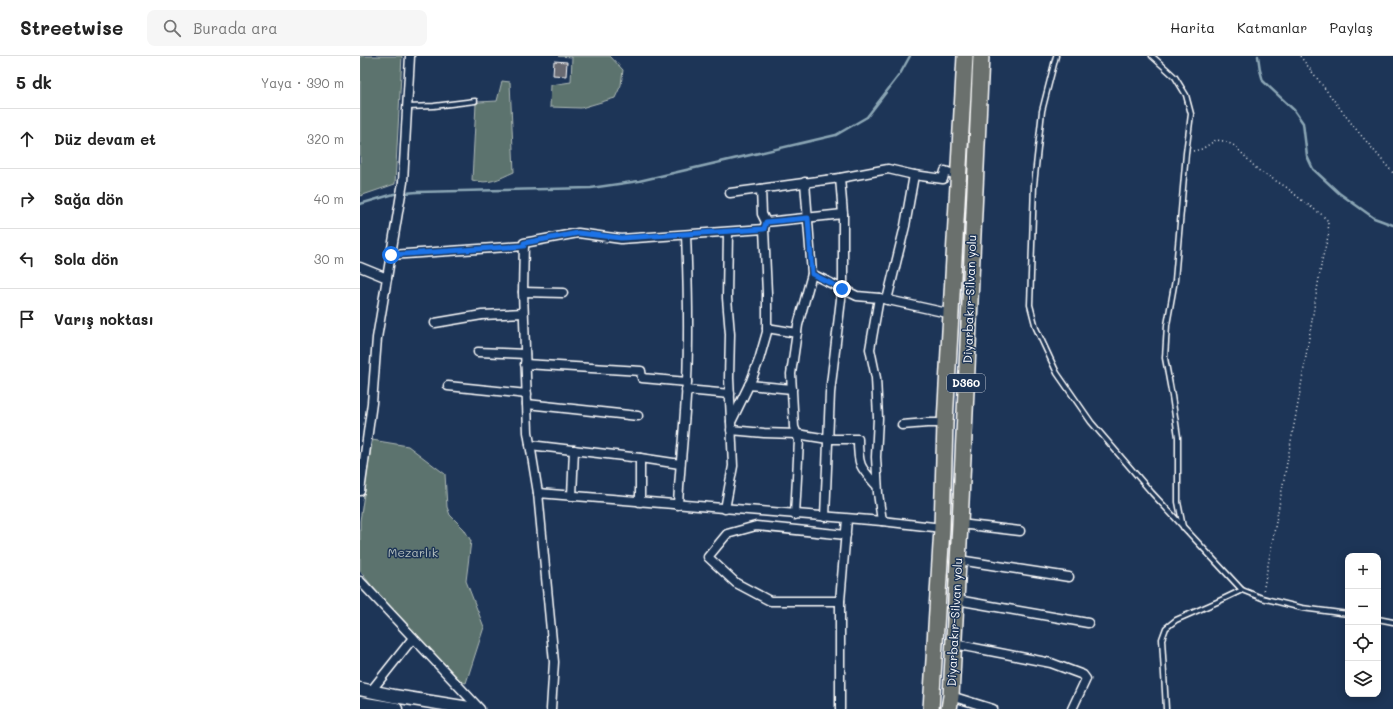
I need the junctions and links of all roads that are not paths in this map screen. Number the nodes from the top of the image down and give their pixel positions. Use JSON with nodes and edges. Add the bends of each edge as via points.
{"nodes":[{"id":1,"x":410,"y":56,"type":"edge"},
{"id":2,"x":965,"y":56,"type":"edge"},
{"id":3,"x":981,"y":56,"type":"edge"},
{"id":4,"x":1056,"y":56,"type":"edge"},
{"id":5,"x":1152,"y":56,"type":"edge"},
{"id":6,"x":475,"y":101,"type":"dead end"},
{"id":7,"x":407,"y":107,"type":"junction"},
{"id":8,"x":914,"y":175,"type":"junction"},
{"id":9,"x":959,"y":176,"type":"junction"},
{"id":10,"x":840,"y":178,"type":"junction"},
{"id":11,"x":805,"y":182,"type":"junction"},
{"id":12,"x":761,"y":189,"type":"junction"},
{"id":13,"x":730,"y":193,"type":"dead end"},
{"id":14,"x":843,"y":214,"type":"junction"},
{"id":15,"x":808,"y":218,"type":"junction"},
{"id":16,"x":765,"y":226,"type":"junction"},
{"id":17,"x":728,"y":232,"type":"junction"},
{"id":18,"x":686,"y":235,"type":"junction"},
{"id":19,"x":524,"y":246,"type":"junction"},
{"id":20,"x":391,"y":255,"type":"junction"},
{"id":21,"x":360,"y":268,"type":"edge"},
{"id":22,"x":812,"y":274,"type":"junction"},
{"id":23,"x":387,"y":278,"type":"junction"},
{"id":24,"x":842,"y":289,"type":"junction"},
{"id":25,"x":522,"y":292,"type":"junction"},
{"id":26,"x":563,"y":294,"type":"dead end"},
{"id":27,"x":883,"y":299,"type":"junction"},
{"id":28,"x":524,"y":313,"type":"junction"},
{"id":29,"x":952,"y":314,"type":"junction"},
{"id":30,"x":434,"y":323,"type":"dead end"},
{"id":31,"x":767,"y":328,"type":"junction"},
{"id":32,"x":797,"y":333,"type":"junction"},
{"id":33,"x":478,"y":352,"type":"dead end"},
{"id":34,"x":525,"y":354,"type":"junction"},
{"id":35,"x":526,"y":364,"type":"junction"},
{"id":36,"x":749,"y":385,"type":"junction"},
{"id":37,"x":448,"y":386,"type":"dead end"},
{"id":38,"x":686,"y":386,"type":"junction"},
{"id":39,"x":792,"y":389,"type":"junction"},
{"id":40,"x":527,"y":394,"type":"junction"},
{"id":41,"x":730,"y":394,"type":"junction"},
{"id":42,"x":527,"y":404,"type":"junction"},
{"id":43,"x":638,"y":416,"type":"dead end"},
{"id":44,"x":945,"y":423,"type":"junction"},
{"id":45,"x":902,"y":425,"type":"dead end"},
{"id":46,"x":731,"y":426,"type":"junction"},
{"id":47,"x":797,"y":434,"type":"junction"},
{"id":48,"x":828,"y":438,"type":"junction"},
{"id":49,"x":530,"y":445,"type":"junction"},
{"id":50,"x":574,"y":450,"type":"junction"},
{"id":51,"x":362,"y":458,"type":"edge"},
{"id":52,"x":640,"y":458,"type":"junction"},
{"id":53,"x":680,"y":464,"type":"junction"},
{"id":54,"x":877,"y":486,"type":"junction"},
{"id":55,"x":360,"y":491,"type":"edge"},
{"id":56,"x":538,"y":493,"type":"junction"},
{"id":57,"x":572,"y":496,"type":"junction"},
{"id":58,"x":640,"y":502,"type":"junction"},
{"id":59,"x":678,"y":505,"type":"junction"},
{"id":60,"x":725,"y":509,"type":"junction"},
{"id":61,"x":795,"y":515,"type":"junction"},
{"id":62,"x":825,"y":517,"type":"junction"},
{"id":63,"x":847,"y":519,"type":"junction"},
{"id":64,"x":882,"y":521,"type":"junction"},
{"id":65,"x":960,"y":524,"type":"junction"},
{"id":66,"x":1183,"y":527,"type":"junction"},
{"id":67,"x":942,"y":528,"type":"junction"},
{"id":68,"x":1020,"y":531,"type":"dead end"},
{"id":69,"x":846,"y":536,"type":"junction"},
{"id":70,"x":958,"y":560,"type":"junction"},
{"id":71,"x":1069,"y":577,"type":"dead end"},
{"id":72,"x":360,"y":581,"type":"edge"},
{"id":73,"x":1242,"y":590,"type":"junction"},
{"id":74,"x":956,"y":600,"type":"junction"},
{"id":75,"x":840,"y":601,"type":"junction"},
{"id":76,"x":1345,"y":614,"type":"edge"},
{"id":77,"x":1381,"y":620,"type":"edge"},
{"id":78,"x":1393,"y":622,"type":"edge"},
{"id":79,"x":1088,"y":623,"type":"dead end"},
{"id":80,"x":413,"y":638,"type":"junction"},
{"id":81,"x":954,"y":644,"type":"junction"},
{"id":82,"x":365,"y":690,"type":"edge"},
{"id":83,"x":950,"y":703,"type":"edge"},
{"id":84,"x":367,"y":705,"type":"edge"},
{"id":85,"x":396,"y":709,"type":"edge"},
{"id":86,"x":474,"y":709,"type":"edge"},
{"id":87,"x":480,"y":709,"type":"edge"},
{"id":88,"x":551,"y":709,"type":"edge"},
{"id":89,"x":840,"y":709,"type":"edge"},
{"id":90,"x":931,"y":709,"type":"edge"},
{"id":91,"x":993,"y":709,"type":"edge"},
{"id":92,"x":1072,"y":709,"type":"edge"},
{"id":93,"x":1166,"y":709,"type":"edge"}],
"edges":[{"from":1,"to":7,"type":"street"},
{"from":2,"to":9,"type":"highway","name":"Diyarbakır-Silvan yolu","number":"D360"},
{"from":3,"to":65,"type":"highway","name":"Diyarbakır-Silvan yolu","number":"D360"},
{"from":4,"to":66,"type":"lane","via":[[1042,111],[1034,185],[1030,305],[1036,328],[1056,373],[1091,422]]},
{"from":5,"to":66,"type":"lane","via":[[1175,77],[1186,95],[1191,114],[1176,280],[1165,358],[1178,437],[1178,502]]},
{"from":6,"to":7,"type":"lane"},
{"from":7,"to":20,"type":"street","via":[[402,187]]},
{"from":8,"to":9,"type":"street","via":[[943,179],[946,171]]},
{"from":8,"to":10,"type":"street","via":[[888,169]]},
{"from":8,"to":27,"type":"street","via":[[905,226]]},
{"from":9,"to":29,"type":"highway","name":"Diyarbakır-Silvan yolu","number":"D360"},
{"from":10,"to":11,"type":"street"},
{"from":10,"to":14,"type":"street"},
{"from":11,"to":12,"type":"street"},
{"from":11,"to":15,"type":"street"},
{"from":12,"to":13,"type":"street"},
{"from":12,"to":16,"type":"street"},
{"from":14,"to":15,"type":"street"},
{"from":14,"to":24,"type":"street"},
{"from":15,"to":16,"type":"street"},
{"from":15,"to":22,"type":"street"},
{"from":16,"to":17,"type":"street"},
{"from":16,"to":31,"type":"street"},
{"from":17,"to":18,"type":"street"},
{"from":17,"to":41,"type":"street"},
{"from":18,"to":19,"type":"street","via":[[621,238],[578,233],[524,243]]},
{"from":18,"to":38,"type":"street","via":[[689,297]]},
{"from":19,"to":20,"type":"street"},
{"from":19,"to":25,"type":"street"},
{"from":20,"to":23,"type":"street"},
{"from":21,"to":23,"type":"street"},
{"from":22,"to":24,"type":"street"},
{"from":22,"to":32,"type":"street"},
{"from":23,"to":51,"type":"street","via":[[377,338],[372,403]]},
{"from":24,"to":27,"type":"street","via":[[857,296]]},
{"from":24,"to":48,"type":"street","via":[[830,393]]},
{"from":25,"to":26,"type":"street"},
{"from":25,"to":28,"type":"street"},
{"from":27,"to":29,"type":"street"},
{"from":27,"to":54,"type":"street","via":[[870,349],[876,378]]},
{"from":28,"to":30,"type":"street","via":[[482,315]]},
{"from":28,"to":34,"type":"street"},
{"from":29,"to":44,"type":"highway","name":"Diyarbakır-Silvan yolu","number":"D360"},
{"from":31,"to":32,"type":"street"},
{"from":31,"to":36,"type":"street","via":[[759,360]]},
{"from":32,"to":39,"type":"street","via":[[791,374]]},
{"from":33,"to":34,"type":"street"},
{"from":34,"to":35,"type":"street"},
{"from":35,"to":38,"type":"street","via":[[641,371],[642,378]]},
{"from":35,"to":40,"type":"street"},
{"from":36,"to":39,"type":"street"},
{"from":36,"to":46,"type":"street"},
{"from":37,"to":40,"type":"street"},
{"from":38,"to":41,"type":"street"},
{"from":38,"to":53,"type":"street"},
{"from":39,"to":47,"type":"street","via":[[794,427]]},
{"from":40,"to":42,"type":"street"},
{"from":41,"to":46,"type":"street"},
{"from":42,"to":43,"type":"street"},
{"from":42,"to":49,"type":"street"},
{"from":44,"to":45,"type":"street"},
{"from":44,"to":67,"type":"highway","name":"Diyarbakır-Silvan yolu","number":"D360"},
{"from":46,"to":47,"type":"street","via":[[764,433]]},
{"from":46,"to":60,"type":"street","via":[[733,466]]},
{"from":47,"to":48,"type":"street"},
{"from":47,"to":61,"type":"street","via":[[799,462]]},
{"from":48,"to":54,"type":"street","via":[[858,440],[858,457],[862,469]]},
{"from":48,"to":62,"type":"street"},
{"from":49,"to":50,"type":"street"},
{"from":49,"to":56,"type":"street"},
{"from":50,"to":52,"type":"street"},
{"from":50,"to":57,"type":"street"},
{"from":51,"to":55,"type":"street"},
{"from":52,"to":53,"type":"street"},
{"from":52,"to":58,"type":"street"},
{"from":53,"to":59,"type":"street"},
{"from":54,"to":64,"type":"street"},
{"from":56,"to":57,"type":"street"},
{"from":56,"to":88,"type":"street","via":[[554,662]]},
{"from":57,"to":58,"type":"street"},
{"from":58,"to":59,"type":"street"},
{"from":59,"to":60,"type":"street"},
{"from":60,"to":61,"type":"street"},
{"from":61,"to":62,"type":"street"},
{"from":62,"to":63,"type":"street"},
{"from":63,"to":64,"type":"street"},
{"from":63,"to":69,"type":"street"},
{"from":64,"to":67,"type":"street"},
{"from":65,"to":68,"type":"street"},
{"from":65,"to":70,"type":"highway","name":"Diyarbakır-Silvan yolu","number":"D360"},
{"from":66,"to":73,"type":"lane"},
{"from":67,"to":90,"type":"highway","name":"Diyarbakır-Silvan yolu","number":"D360"},
{"from":69,"to":75,"type":"street"},
{"from":69,"to":75,"type":"street","via":[[756,526],[727,534],[708,557],[736,583],[770,601]]},
{"from":70,"to":71,"type":"street"},
{"from":70,"to":74,"type":"highway","name":"Diyarbakır-Silvan yolu","number":"D360"},
{"from":72,"to":80,"type":"street"},
{"from":73,"to":76,"type":"lane","via":[[1302,608]]},
{"from":73,"to":93,"type":"lane","via":[[1176,620],[1166,628],[1162,639]]},
{"from":74,"to":79,"type":"street"},
{"from":74,"to":81,"type":"highway","name":"Diyarbakır-Silvan yolu","number":"D360"},
{"from":75,"to":89,"type":"street"},
{"from":77,"to":78,"type":"lane"},
{"from":80,"to":82,"type":"street"},
{"from":80,"to":87,"type":"street"},
{"from":81,"to":83,"type":"highway","name":"Diyarbakır-Silvan yolu","number":"D360"},
{"from":81,"to":92,"type":"street","via":[[1051,663],[1083,675],[1086,679]]},
{"from":82,"to":86,"type":"street"},
{"from":83,"to":91,"type":"street"},
{"from":84,"to":85,"type":"street"}]}
